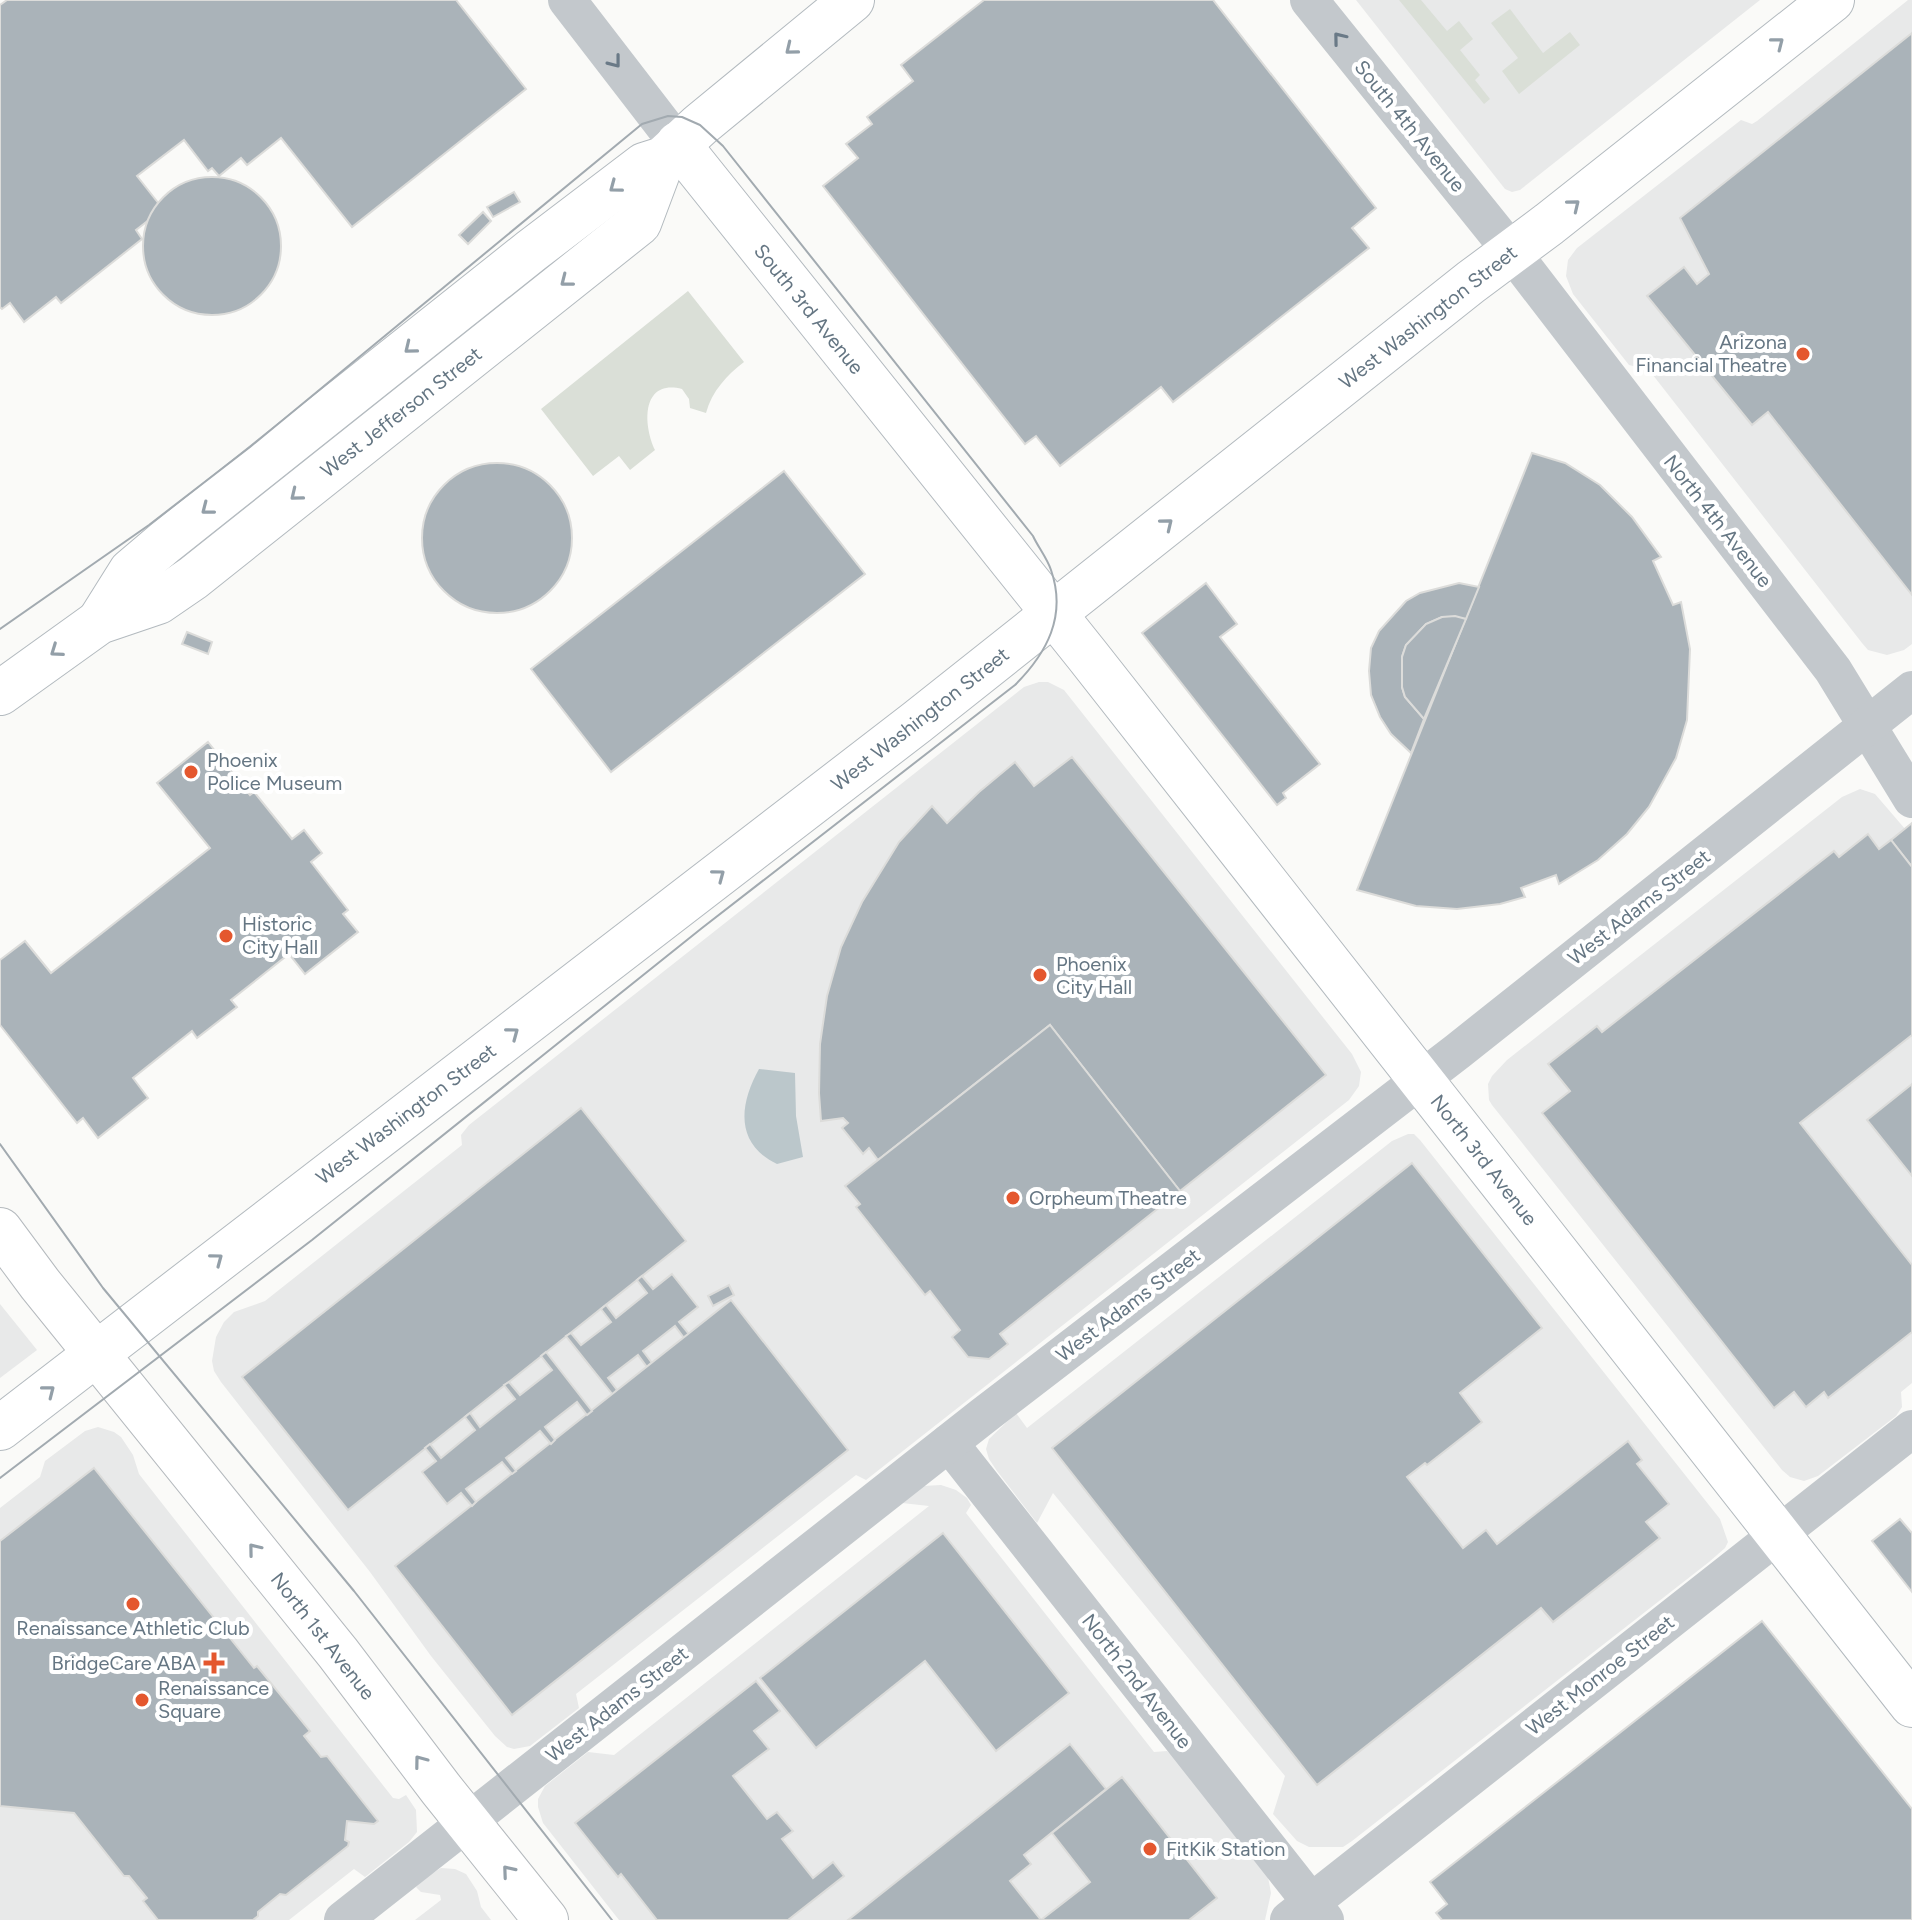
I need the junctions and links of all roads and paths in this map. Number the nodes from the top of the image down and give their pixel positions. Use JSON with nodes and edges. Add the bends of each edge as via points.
{"nodes":[{"id":1,"x":567,"y":0,"type":"edge"},
{"id":2,"x":852,"y":0,"type":"edge"},
{"id":3,"x":1309,"y":0,"type":"edge"},
{"id":4,"x":1832,"y":0,"type":"edge"},
{"id":5,"x":670,"y":151,"type":"junction"},
{"id":6,"x":1511,"y":251,"type":"junction"},
{"id":7,"x":1054,"y":615,"type":"junction"},
{"id":8,"x":1912,"y":690,"type":"edge"},
{"id":9,"x":0,"y":693,"type":"edge"},
{"id":10,"x":1867,"y":725,"type":"junction"},
{"id":11,"x":1912,"y":799,"type":"edge"},
{"id":12,"x":1421,"y":1079,"type":"junction"},
{"id":13,"x":0,"y":1230,"type":"edge"},
{"id":14,"x":97,"y":1353,"type":"junction"},
{"id":15,"x":0,"y":1428,"type":"edge"},
{"id":16,"x":1912,"y":1429,"type":"edge"},
{"id":17,"x":949,"y":1443,"type":"junction"},
{"id":18,"x":1777,"y":1536,"type":"junction"},
{"id":19,"x":1912,"y":1705,"type":"edge"},
{"id":20,"x":468,"y":1822,"type":"junction"},
{"id":21,"x":1308,"y":1914,"type":"edge"},
{"id":22,"x":343,"y":1920,"type":"edge"},
{"id":23,"x":546,"y":1920,"type":"edge"}],
"edges":[{"from":1,"to":5,"type":"street","name":"South 3rd Avenue","one_way":true},
{"from":2,"to":5,"type":"main road","one_way":true},
{"from":6,"to":3,"type":"street","name":"South 4th Avenue","one_way":true},
{"from":6,"to":4,"type":"main road","name":"West Washington Street","one_way":true},
{"from":5,"to":7,"type":"main road","name":"South 3rd Avenue"},
{"from":5,"to":9,"type":"main road","one_way":true,"via":[[531,251],[164,543],[131,571],[99,622]]},
{"from":7,"to":6,"type":"main road","name":"West Washington Street","one_way":true},
{"from":6,"to":10,"type":"street","name":"North 4th Avenue","via":[[1833,670]]},
{"from":7,"to":12,"type":"main road","name":"North 3rd Avenue"},
{"from":14,"to":7,"type":"main road","name":"West Washington Street","one_way":true},
{"from":8,"to":10,"type":"street","name":"West Adams Street"},
{"from":10,"to":11,"type":"street","name":"North 4th Avenue"},
{"from":10,"to":12,"type":"street","name":"West Adams Street"},
{"from":12,"to":17,"type":"street","name":"West Adams Street"},
{"from":12,"to":18,"type":"main road","name":"North 3rd Avenue"},
{"from":13,"to":14,"type":"main road","name":"North 1st Avenue"},
{"from":15,"to":14,"type":"main road","name":"West Washington Street","one_way":true},
{"from":20,"to":14,"type":"main road","name":"North 1st Avenue","one_way":true},
{"from":16,"to":18,"type":"street","name":"West Monroe Street"},
{"from":17,"to":20,"type":"street","name":"West Adams Street"},
{"from":17,"to":21,"type":"street","name":"North 2nd Avenue"},
{"from":18,"to":19,"type":"main road","name":"North 3rd Avenue"},
{"from":18,"to":21,"type":"street","name":"West Monroe Street"},
{"from":20,"to":22,"type":"street","name":"West Adams Street"},
{"from":23,"to":20,"type":"main road","name":"North 1st Avenue","one_way":true}]}
